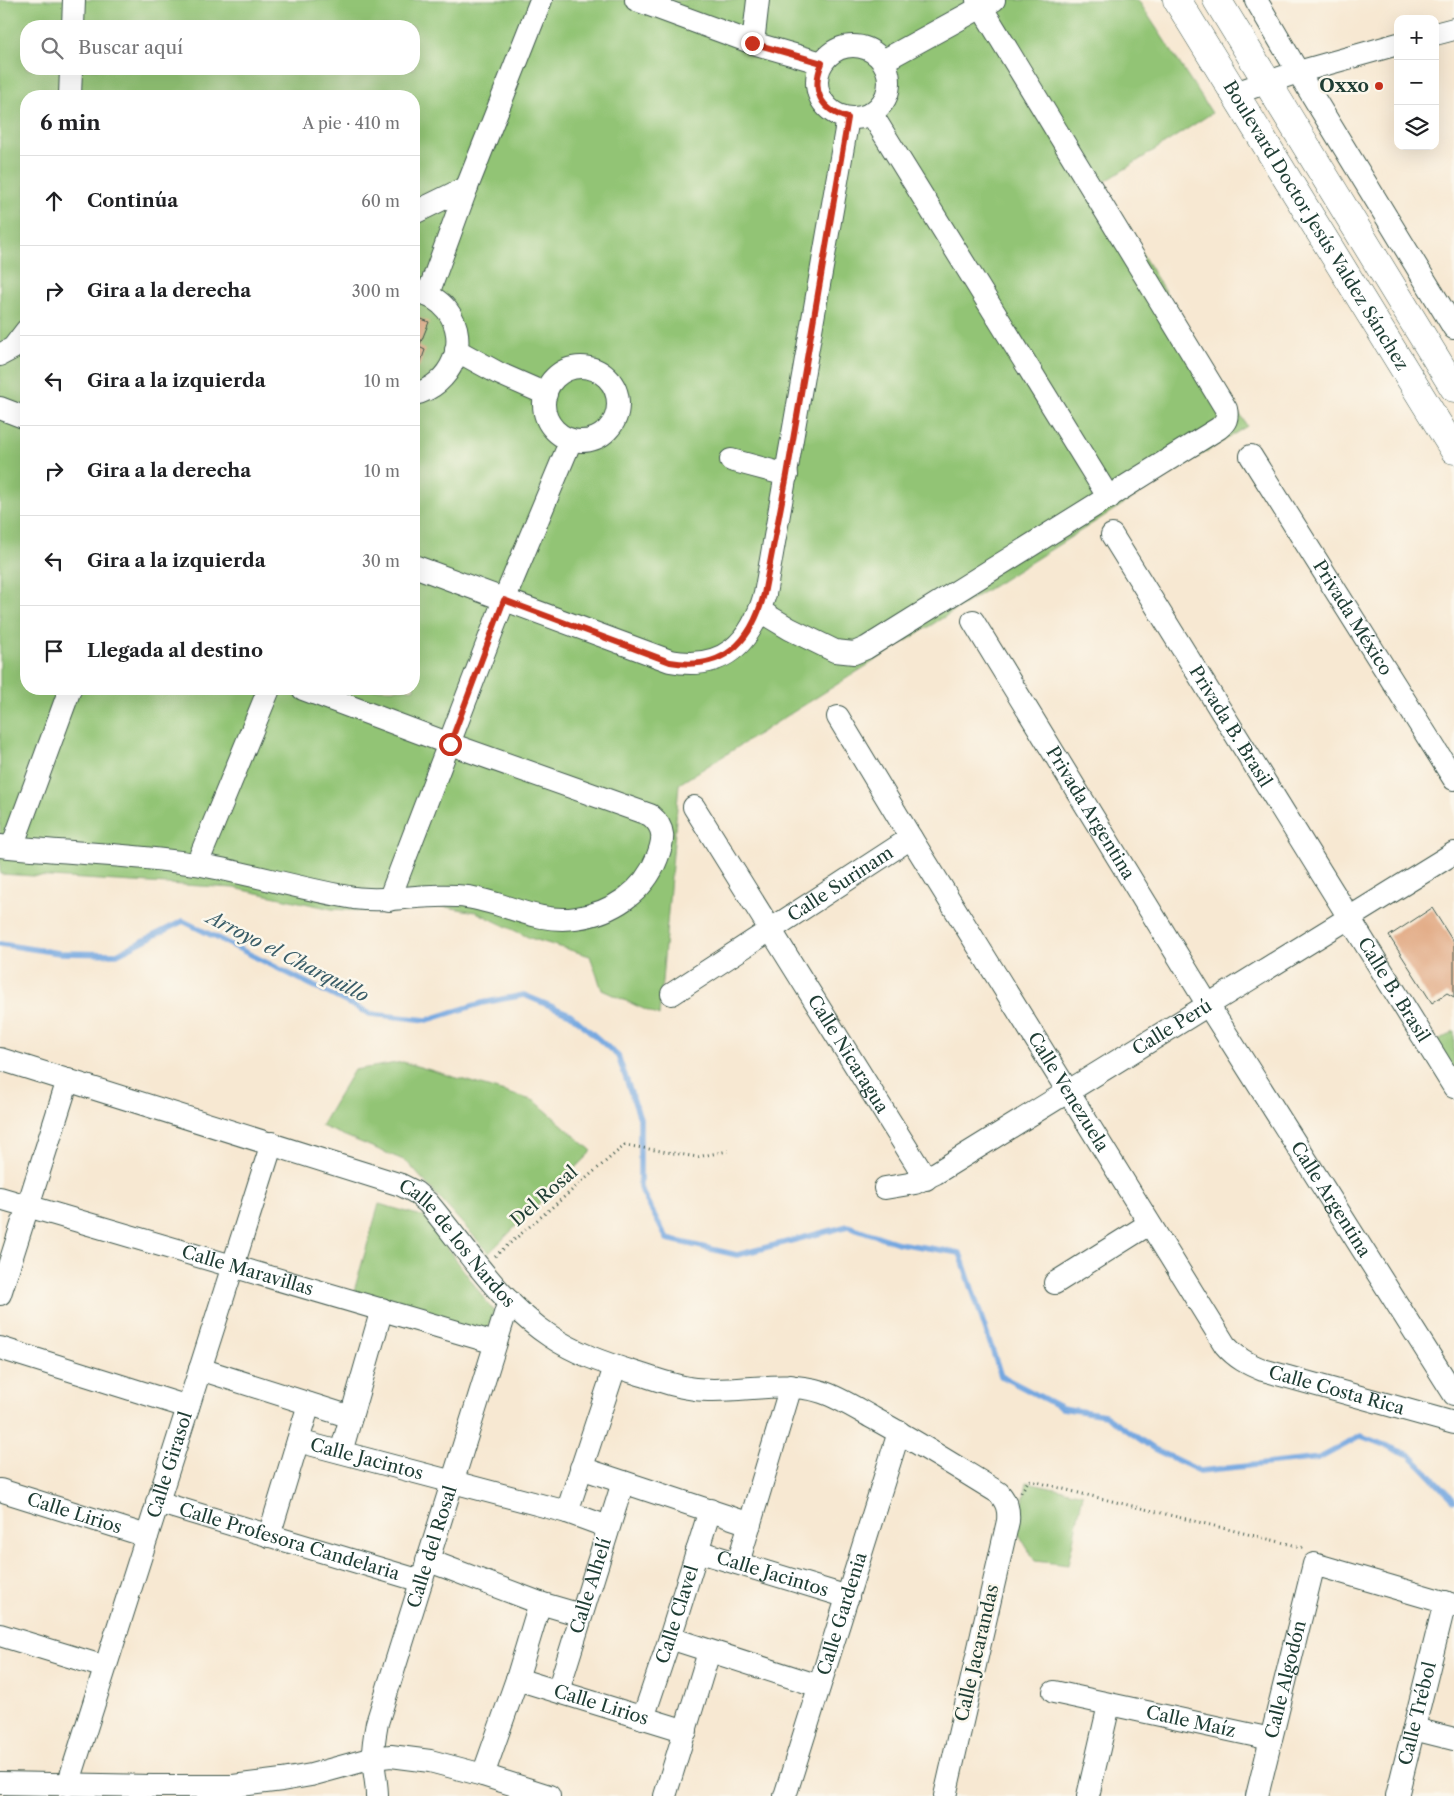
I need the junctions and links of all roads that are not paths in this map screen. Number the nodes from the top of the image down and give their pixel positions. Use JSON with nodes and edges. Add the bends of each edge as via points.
{"nodes":[{"id":1,"x":74,"y":0,"type":"edge"},
{"id":2,"x":541,"y":0,"type":"edge"},
{"id":3,"x":636,"y":0,"type":"edge"},
{"id":4,"x":758,"y":0,"type":"edge"},
{"id":5,"x":1177,"y":0,"type":"edge"},
{"id":6,"x":1217,"y":0,"type":"edge"},
{"id":7,"x":1256,"y":0,"type":"edge"},
{"id":8,"x":984,"y":3,"type":"edge"},
{"id":9,"x":73,"y":20,"type":"edge"},
{"id":10,"x":1454,"y":29,"type":"edge"},
{"id":11,"x":1439,"y":33,"type":"edge"},
{"id":12,"x":752,"y":43,"type":"junction"},
{"id":13,"x":1394,"y":45,"type":"edge"},
{"id":14,"x":883,"y":61,"type":"junction"},
{"id":15,"x":822,"y":63,"type":"junction"},
{"id":16,"x":1298,"y":72,"type":"junction"},
{"id":17,"x":71,"y":75,"type":"edge"},
{"id":18,"x":1268,"y":83,"type":"junction"},
{"id":19,"x":70,"y":90,"type":"edge"},
{"id":20,"x":1235,"y":93,"type":"junction"},
{"id":21,"x":871,"y":114,"type":"junction"},
{"id":22,"x":848,"y":118,"type":"junction"},
{"id":23,"x":467,"y":186,"type":"junction"},
{"id":24,"x":420,"y":210,"type":"edge"},
{"id":25,"x":421,"y":292,"type":"edge"},
{"id":26,"x":1454,"y":328,"type":"edge"},
{"id":27,"x":1454,"y":335,"type":"edge"},
{"id":28,"x":20,"y":339,"type":"edge"},
{"id":29,"x":1431,"y":349,"type":"junction"},
{"id":30,"x":456,"y":350,"type":"junction"},
{"id":31,"x":0,"y":355,"type":"edge"},
{"id":32,"x":1454,"y":388,"type":"edge"},
{"id":33,"x":420,"y":392,"type":"edge"},
{"id":34,"x":546,"y":394,"type":"junction"},
{"id":35,"x":0,"y":408,"type":"edge"},
{"id":36,"x":20,"y":416,"type":"edge"},
{"id":37,"x":571,"y":440,"type":"junction"},
{"id":38,"x":1454,"y":450,"type":"edge"},
{"id":39,"x":1251,"y":456,"type":"dead end"},
{"id":40,"x":732,"y":460,"type":"dead end"},
{"id":41,"x":787,"y":475,"type":"junction"},
{"id":42,"x":1109,"y":498,"type":"junction"},
{"id":43,"x":1112,"y":535,"type":"dead end"},
{"id":44,"x":420,"y":568,"type":"edge"},
{"id":45,"x":504,"y":600,"type":"junction"},
{"id":46,"x":760,"y":611,"type":"junction"},
{"id":47,"x":973,"y":621,"type":"dead end"},
{"id":48,"x":68,"y":695,"type":"edge"},
{"id":49,"x":267,"y":695,"type":"edge"},
{"id":50,"x":319,"y":695,"type":"edge"},
{"id":51,"x":838,"y":717,"type":"dead end"},
{"id":52,"x":450,"y":744,"type":"junction"},
{"id":53,"x":1454,"y":779,"type":"edge"},
{"id":54,"x":694,"y":807,"type":"dead end"},
{"id":55,"x":911,"y":838,"type":"junction"},
{"id":56,"x":6,"y":847,"type":"edge"},
{"id":57,"x":1454,"y":853,"type":"edge"},
{"id":58,"x":197,"y":864,"type":"junction"},
{"id":59,"x":389,"y":900,"type":"junction"},
{"id":60,"x":1350,"y":917,"type":"junction"},
{"id":61,"x":771,"y":929,"type":"junction"},
{"id":62,"x":672,"y":994,"type":"dead end"},
{"id":63,"x":1208,"y":1005,"type":"junction"},
{"id":64,"x":0,"y":1059,"type":"edge"},
{"id":65,"x":68,"y":1080,"type":"junction"},
{"id":66,"x":1454,"y":1087,"type":"edge"},
{"id":67,"x":1067,"y":1091,"type":"junction"},
{"id":68,"x":272,"y":1143,"type":"junction"},
{"id":69,"x":926,"y":1178,"type":"junction"},
{"id":70,"x":885,"y":1188,"type":"dead end"},
{"id":71,"x":0,"y":1198,"type":"edge"},
{"id":72,"x":28,"y":1206,"type":"junction"},
{"id":73,"x":1149,"y":1224,"type":"junction"},
{"id":74,"x":233,"y":1265,"type":"junction"},
{"id":75,"x":1054,"y":1283,"type":"dead end"},
{"id":76,"x":0,"y":1294,"type":"edge"},
{"id":77,"x":509,"y":1301,"type":"junction"},
{"id":78,"x":382,"y":1309,"type":"junction"},
{"id":79,"x":495,"y":1343,"type":"junction"},
{"id":80,"x":1225,"y":1345,"type":"joint"},
{"id":81,"x":0,"y":1348,"type":"edge"},
{"id":82,"x":615,"y":1367,"type":"junction"},
{"id":83,"x":200,"y":1369,"type":"junction"},
{"id":84,"x":792,"y":1386,"type":"junction"},
{"id":85,"x":1454,"y":1394,"type":"edge"},
{"id":86,"x":309,"y":1404,"type":"junction"},
{"id":87,"x":188,"y":1407,"type":"junction"},
{"id":88,"x":351,"y":1417,"type":"junction"},
{"id":89,"x":1454,"y":1423,"type":"edge"},
{"id":90,"x":899,"y":1432,"type":"junction"},
{"id":91,"x":298,"y":1441,"type":"junction"},
{"id":92,"x":341,"y":1452,"type":"junction"},
{"id":93,"x":581,"y":1468,"type":"junction"},
{"id":94,"x":452,"y":1482,"type":"junction"},
{"id":95,"x":623,"y":1482,"type":"junction"},
{"id":96,"x":0,"y":1490,"type":"edge"},
{"id":97,"x":157,"y":1502,"type":"junction"},
{"id":98,"x":710,"y":1510,"type":"junction"},
{"id":99,"x":567,"y":1512,"type":"junction"},
{"id":100,"x":750,"y":1524,"type":"junction"},
{"id":101,"x":608,"y":1527,"type":"junction"},
{"id":102,"x":147,"y":1536,"type":"junction"},
{"id":103,"x":269,"y":1536,"type":"junction"},
{"id":104,"x":697,"y":1551,"type":"junction"},
{"id":105,"x":427,"y":1560,"type":"junction"},
{"id":106,"x":738,"y":1563,"type":"junction"},
{"id":107,"x":421,"y":1581,"type":"junction"},
{"id":108,"x":848,"y":1597,"type":"junction"},
{"id":109,"x":540,"y":1603,"type":"junction"},
{"id":110,"x":1450,"y":1604,"type":"edge"},
{"id":111,"x":581,"y":1615,"type":"junction"},
{"id":112,"x":0,"y":1635,"type":"edge"},
{"id":113,"x":670,"y":1638,"type":"junction"},
{"id":114,"x":709,"y":1652,"type":"junction"},
{"id":115,"x":105,"y":1668,"type":"junction"},
{"id":116,"x":517,"y":1679,"type":"junction"},
{"id":117,"x":820,"y":1686,"type":"junction"},
{"id":118,"x":558,"y":1691,"type":"junction"},
{"id":119,"x":1054,"y":1692,"type":"dead end"},
{"id":120,"x":1110,"y":1705,"type":"junction"},
{"id":121,"x":643,"y":1718,"type":"junction"},
{"id":122,"x":1414,"y":1728,"type":"junction"},
{"id":123,"x":686,"y":1731,"type":"junction"},
{"id":124,"x":1454,"y":1739,"type":"edge"},
{"id":125,"x":1271,"y":1740,"type":"junction"},
{"id":126,"x":373,"y":1758,"type":"junction"},
{"id":127,"x":483,"y":1775,"type":"junction"},
{"id":128,"x":68,"y":1784,"type":"junction"},
{"id":129,"x":11,"y":1788,"type":"edge"},
{"id":130,"x":153,"y":1791,"type":"edge"},
{"id":131,"x":518,"y":1791,"type":"edge"},
{"id":132,"x":377,"y":1796,"type":"edge"},
{"id":133,"x":549,"y":1796,"type":"edge"},
{"id":134,"x":665,"y":1796,"type":"edge"},
{"id":135,"x":785,"y":1796,"type":"edge"},
{"id":136,"x":945,"y":1796,"type":"edge"},
{"id":137,"x":1088,"y":1796,"type":"edge"},
{"id":138,"x":1257,"y":1796,"type":"edge"},
{"id":139,"x":1397,"y":1796,"type":"edge"}],
"edges":[{"from":1,"to":9,"type":"street"},
{"from":2,"to":23,"type":"street"},
{"from":3,"to":12,"type":"street"},
{"from":4,"to":12,"type":"street"},
{"from":5,"to":20,"type":"main road","name":"Boulevard Doctor Jesús Valdez Sánchez"},
{"from":6,"to":18,"type":"main road","name":"Boulevard Doctor Jesús Valdez Sánchez"},
{"from":7,"to":16,"type":"street"},
{"from":8,"to":14,"type":"street"},
{"from":8,"to":42,"type":"street","via":[[1226,409],[1225,422],[1219,428]]},
{"from":10,"to":11,"type":"street"},
{"from":12,"to":15,"type":"street"},
{"from":13,"to":16,"type":"street"},
{"from":14,"to":15,"type":"street","via":[[875,52],[852,45],[840,48]]},
{"from":14,"to":21,"type":"street","via":[[889,75],[888,90],[882,104]]},
{"from":15,"to":22,"type":"street","via":[[817,80],[820,98],[827,107]]},
{"from":16,"to":18,"type":"street"},
{"from":16,"to":26,"type":"street"},
{"from":17,"to":19,"type":"street"},
{"from":18,"to":20,"type":"street"},
{"from":18,"to":29,"type":"main road","name":"Boulevard Doctor Jesús Valdez Sánchez"},
{"from":20,"to":38,"type":"main road","name":"Boulevard Doctor Jesús Valdez Sánchez"},
{"from":21,"to":22,"type":"street"},
{"from":21,"to":42,"type":"street"},
{"from":22,"to":41,"type":"street"},
{"from":23,"to":24,"type":"street"},
{"from":23,"to":25,"type":"street"},
{"from":25,"to":30,"type":"street","via":[[446,309],[452,318],[457,336]]},
{"from":27,"to":29,"type":"street"},
{"from":28,"to":31,"type":"street","via":[[13,348]]},
{"from":29,"to":32,"type":"main road","name":"Boulevard Doctor Jesús Valdez Sánchez"},
{"from":30,"to":33,"type":"street","via":[[454,362],[444,378]]},
{"from":30,"to":34,"type":"street","via":[[498,374]]},
{"from":34,"to":37,"type":"street","via":[[546,417],[560,435]]},
{"from":34,"to":37,"type":"street","via":[[551,383],[569,369],[592,369],[611,382],[618,404],[612,425],[594,439]]},
{"from":35,"to":36,"type":"street"},
{"from":37,"to":45,"type":"street"},
{"from":39,"to":53,"type":"street","name":"Privada México"},
{"from":40,"to":41,"type":"street"},
{"from":41,"to":46,"type":"street"},
{"from":42,"to":46,"type":"street","via":[[854,653],[835,651]]},
{"from":43,"to":60,"type":"street","name":"Privada B. Brasil"},
{"from":44,"to":45,"type":"street"},
{"from":45,"to":46,"type":"street","via":[[670,662],[686,664],[707,662],[728,653],[752,628]]},
{"from":45,"to":52,"type":"street"},
{"from":47,"to":63,"type":"street","name":"Privada Argentina"},
{"from":48,"to":56,"type":"street"},
{"from":49,"to":58,"type":"street"},
{"from":50,"to":52,"type":"street"},
{"from":51,"to":55,"type":"street","name":"Calle Venezuela"},
{"from":52,"to":59,"type":"street"},
{"from":52,"to":59,"type":"street","via":[[650,815],[662,830],[662,845],[656,861],[629,897],[610,908],[576,919],[538,917],[465,896]]},
{"from":54,"to":61,"type":"street","name":"Calle Nicaragua"},
{"from":55,"to":61,"type":"street","name":"Calle Surinam"},
{"from":55,"to":67,"type":"street","name":"Calle Venezuela"},
{"from":56,"to":58,"type":"street"},
{"from":57,"to":60,"type":"street","name":"Calle Perú"},
{"from":58,"to":59,"type":"street","via":[[354,898]]},
{"from":60,"to":63,"type":"street","name":"Calle Perú"},
{"from":60,"to":66,"type":"street","name":"Calle B. Brasil"},
{"from":61,"to":62,"type":"street","name":"Calle Surinam"},
{"from":61,"to":69,"type":"street","name":"Calle Nicaragua"},
{"from":63,"to":67,"type":"street","name":"Calle Perú"},
{"from":63,"to":85,"type":"street","name":"Calle Argentina"},
{"from":64,"to":65,"type":"street","name":"Calle de los Nardos"},
{"from":65,"to":68,"type":"street","name":"Calle de los Nardos"},
{"from":65,"to":72,"type":"street"},
{"from":67,"to":69,"type":"street","name":"Calle Perú"},
{"from":67,"to":73,"type":"street","name":"Calle Venezuela"},
{"from":68,"to":74,"type":"street","name":"Calle Girasol"},
{"from":68,"to":77,"type":"street","name":"Calle de los Nardos","via":[[415,1192],[428,1203]]},
{"from":69,"to":70,"type":"street","name":"Calle Perú"},
{"from":71,"to":72,"type":"street","name":"Calle Maravillas"},
{"from":72,"to":74,"type":"street","name":"Calle Maravillas"},
{"from":72,"to":76,"type":"street"},
{"from":73,"to":75,"type":"street"},
{"from":73,"to":80,"type":"street","name":"Calle Venezuela"},
{"from":74,"to":78,"type":"street","name":"Calle Maravillas"},
{"from":74,"to":83,"type":"street","name":"Calle Girasol"},
{"from":77,"to":79,"type":"street","name":"Calle del Rosal"},
{"from":77,"to":82,"type":"street","name":"Calle de los Nardos","via":[[550,1336]]},
{"from":78,"to":79,"type":"street","name":"Calle Maravillas"},
{"from":78,"to":88,"type":"street"},
{"from":79,"to":94,"type":"street","name":"Calle del Rosal"},
{"from":80,"to":89,"type":"street","name":"Calle Costa Rica","via":[[1240,1359],[1263,1370]]},
{"from":81,"to":87,"type":"street"},
{"from":82,"to":84,"type":"street","name":"Calle de los Nardos","via":[[693,1389]]},
{"from":82,"to":93,"type":"street"},
{"from":83,"to":86,"type":"street","name":"Calle Jacintos"},
{"from":83,"to":87,"type":"street","name":"Calle Girasol"},
{"from":84,"to":90,"type":"street","name":"Calle de los Nardos","via":[[823,1392]]},
{"from":84,"to":100,"type":"street"},
{"from":86,"to":88,"type":"street","name":"Calle Jacintos"},
{"from":86,"to":91,"type":"street"},
{"from":87,"to":97,"type":"street","name":"Calle Girasol"},
{"from":88,"to":92,"type":"street"},
{"from":90,"to":108,"type":"street","name":"Calle Gardenia"},
{"from":90,"to":136,"type":"street","name":"Calle Jacarandas","via":[[1000,1493],[1009,1510]]},
{"from":91,"to":92,"type":"street","name":"Calle Jacintos"},
{"from":91,"to":103,"type":"street"},
{"from":92,"to":94,"type":"street","name":"Calle Jacintos"},
{"from":93,"to":95,"type":"street"},
{"from":93,"to":99,"type":"street"},
{"from":94,"to":99,"type":"street","name":"Calle Jacintos"},
{"from":94,"to":105,"type":"street","name":"Calle del Rosal"},
{"from":95,"to":98,"type":"street"},
{"from":95,"to":101,"type":"street","name":"Calle Alhelí"},
{"from":96,"to":102,"type":"street","name":"Calle Lirios"},
{"from":97,"to":102,"type":"street","name":"Calle Girasol"},
{"from":97,"to":103,"type":"street","name":"Calle Profesora Candelaria"},
{"from":98,"to":100,"type":"street"},
{"from":98,"to":104,"type":"street","name":"Calle Clavel"},
{"from":99,"to":101,"type":"street","name":"Calle Jacintos"},
{"from":100,"to":106,"type":"street"},
{"from":101,"to":111,"type":"street","name":"Calle Alhelí"},
{"from":102,"to":115,"type":"street","name":"Calle Girasol"},
{"from":103,"to":107,"type":"street","name":"Calle Profesora Candelaria"},
{"from":104,"to":106,"type":"street","name":"Calle Jacintos"},
{"from":104,"to":113,"type":"street","name":"Calle Clavel"},
{"from":105,"to":107,"type":"street","name":"Calle del Rosal"},
{"from":105,"to":109,"type":"street","name":"Calle Profesora Candelaria"},
{"from":106,"to":108,"type":"street","name":"Calle Jacintos"},
{"from":107,"to":126,"type":"street","name":"Calle del Rosal","via":[[373,1740]]},
{"from":108,"to":117,"type":"street","name":"Calle Gardenia"},
{"from":109,"to":111,"type":"street","name":"Calle Profesora Candelaria"},
{"from":109,"to":116,"type":"street"},
{"from":110,"to":122,"type":"street","name":"Calle Trébol"},
{"from":110,"to":125,"type":"street","name":"Calle Algodón","via":[[1314,1564]]},
{"from":111,"to":118,"type":"street","name":"Calle Alhelí"},
{"from":112,"to":115,"type":"street"},
{"from":113,"to":114,"type":"street"},
{"from":113,"to":121,"type":"street","name":"Calle Clavel"},
{"from":114,"to":117,"type":"street"},
{"from":114,"to":123,"type":"street"},
{"from":115,"to":128,"type":"street","name":"Calle Girasol"},
{"from":116,"to":118,"type":"street","name":"Calle Lirios"},
{"from":116,"to":127,"type":"street"},
{"from":117,"to":135,"type":"street","name":"Calle Gardenia"},
{"from":118,"to":121,"type":"street","name":"Calle Lirios"},
{"from":119,"to":120,"type":"street","name":"Calle Maíz"},
{"from":120,"to":125,"type":"street","name":"Calle Maíz"},
{"from":120,"to":137,"type":"street"},
{"from":121,"to":123,"type":"street","name":"Calle Lirios"},
{"from":122,"to":124,"type":"street"},
{"from":122,"to":139,"type":"street","name":"Calle Trébol"},
{"from":123,"to":134,"type":"street"},
{"from":125,"to":138,"type":"street","name":"Calle Algodón"},
{"from":126,"to":127,"type":"street","via":[[391,1756],[424,1760]]},
{"from":126,"to":130,"type":"street","via":[[257,1783]]},
{"from":126,"to":132,"type":"street","name":"Calle del Rosal"},
{"from":127,"to":131,"type":"street"},
{"from":128,"to":129,"type":"street"},
{"from":128,"to":130,"type":"street"},
{"from":131,"to":133,"type":"street"}]}
